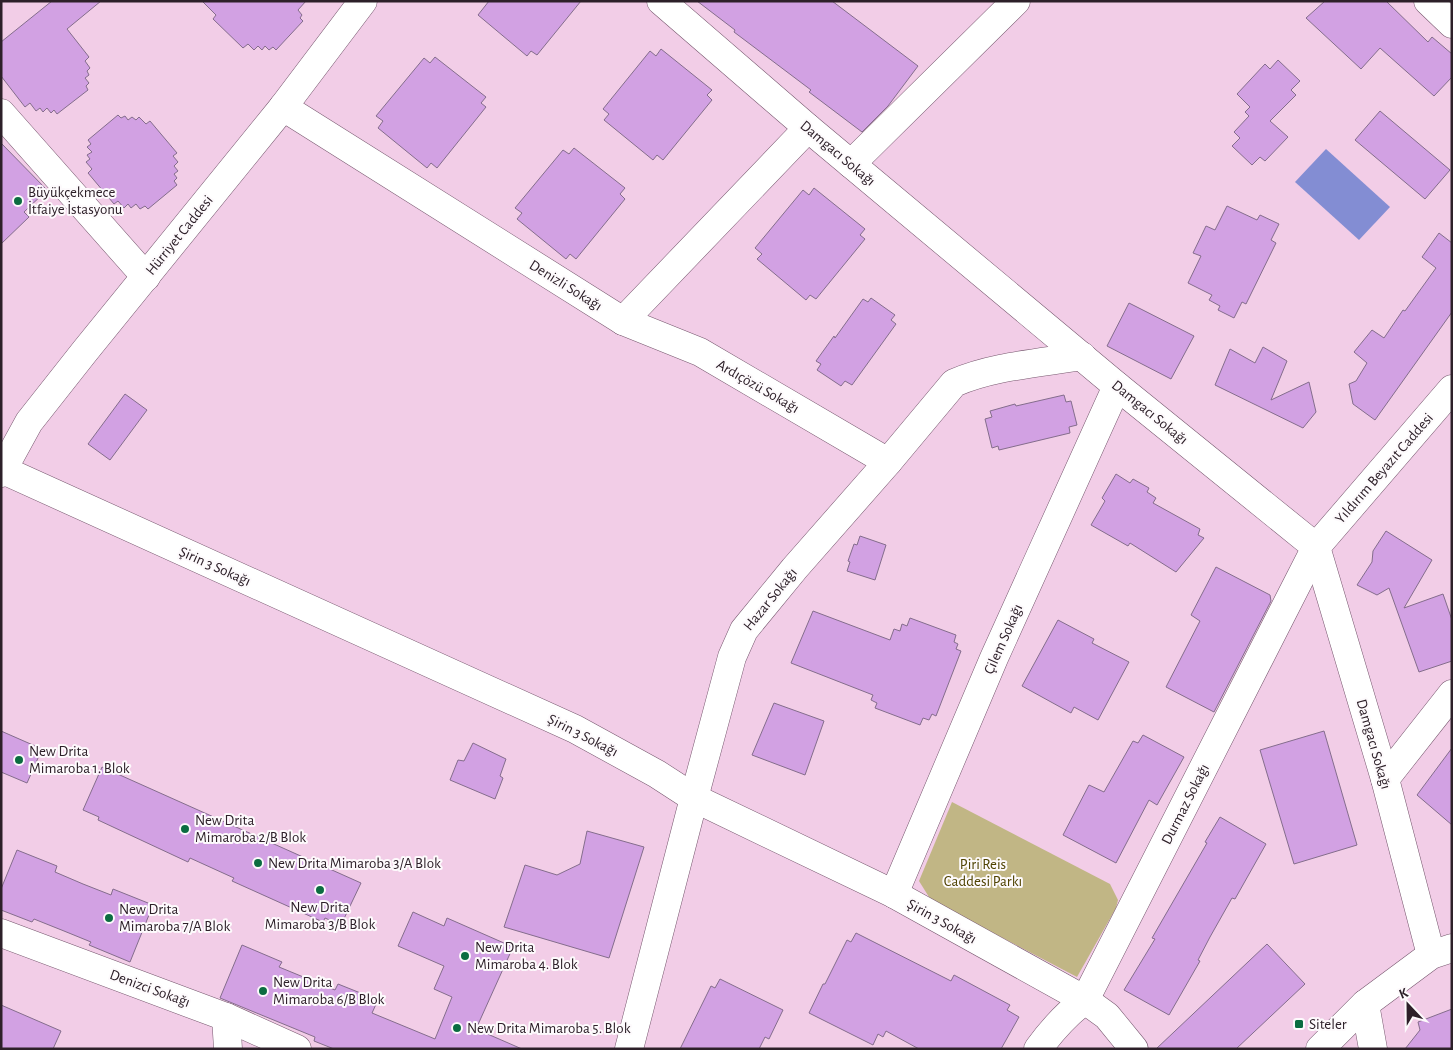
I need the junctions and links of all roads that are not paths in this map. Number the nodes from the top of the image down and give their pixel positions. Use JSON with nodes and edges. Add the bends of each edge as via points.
{"nodes":[{"id":1,"x":363,"y":1,"type":"edge"},
{"id":2,"x":661,"y":1,"type":"edge"},
{"id":3,"x":1016,"y":1,"type":"edge"},
{"id":4,"x":1428,"y":1,"type":"edge"},
{"id":5,"x":1452,"y":24,"type":"edge"},
{"id":6,"x":283,"y":107,"type":"junction"},
{"id":7,"x":1,"y":113,"type":"edge"},
{"id":8,"x":808,"y":128,"type":"junction"},
{"id":9,"x":851,"y":164,"type":"junction"},
{"id":10,"x":146,"y":277,"type":"junction"},
{"id":11,"x":623,"y":321,"type":"junction"},
{"id":12,"x":1082,"y":356,"type":"junction"},
{"id":13,"x":1117,"y":386,"type":"junction"},
{"id":14,"x":1452,"y":389,"type":"edge"},
{"id":15,"x":888,"y":462,"type":"junction"},
{"id":16,"x":2,"y":472,"type":"edge"},
{"id":17,"x":1316,"y":546,"type":"junction"},
{"id":18,"x":1452,"y":694,"type":"edge"},
{"id":19,"x":1385,"y":779,"type":"junction"},
{"id":20,"x":694,"y":798,"type":"junction"},
{"id":21,"x":894,"y":894,"type":"junction"},
{"id":22,"x":1,"y":933,"type":"edge"},
{"id":23,"x":1442,"y":951,"type":"edge"},
{"id":24,"x":1085,"y":1000,"type":"junction"},
{"id":25,"x":1365,"y":1004,"type":"junction"},
{"id":26,"x":226,"y":1017,"type":"junction"},
{"id":27,"x":228,"y":1049,"type":"edge"},
{"id":28,"x":297,"y":1049,"type":"edge"},
{"id":29,"x":629,"y":1049,"type":"edge"},
{"id":30,"x":1038,"y":1049,"type":"edge"},
{"id":31,"x":1134,"y":1049,"type":"edge"},
{"id":32,"x":1320,"y":1049,"type":"edge"},
{"id":33,"x":1373,"y":1049,"type":"edge"}],
"edges":[{"from":1,"to":6,"type":"street","name":"Hürriyet Caddesi"},
{"from":2,"to":8,"type":"street","name":"Damgacı Sokağı"},
{"from":3,"to":9,"type":"street"},
{"from":4,"to":5,"type":"street"},
{"from":6,"to":10,"type":"street","name":"Hürriyet Caddesi"},
{"from":6,"to":11,"type":"street","name":"Denizli Sokağı"},
{"from":7,"to":10,"type":"street"},
{"from":8,"to":9,"type":"street","name":"Damgacı Sokağı"},
{"from":8,"to":11,"type":"street"},
{"from":9,"to":12,"type":"street","name":"Damgacı Sokağı"},
{"from":10,"to":16,"type":"street","name":"Hürriyet Caddesi","via":[[29,422]]},
{"from":11,"to":15,"type":"street","name":"Ardıçözü Sokağı","via":[[700,352]]},
{"from":12,"to":13,"type":"street","name":"Damgacı Sokağı"},
{"from":12,"to":15,"type":"street","name":"Hazar Sokağı","via":[[989,371],[954,383]]},
{"from":13,"to":17,"type":"street","name":"Damgacı Sokağı"},
{"from":13,"to":21,"type":"street","name":"Çilem Sokağı","via":[[994,658]]},
{"from":14,"to":17,"type":"street","name":"Yıldırım Beyazıt Caddesi"},
{"from":15,"to":20,"type":"street","name":"Hazar Sokağı","via":[[744,630],[732,657]]},
{"from":16,"to":20,"type":"street","name":"Şirin 3 Sokağı","via":[[575,729]]},
{"from":17,"to":19,"type":"street","name":"Damgacı Sokağı"},
{"from":17,"to":24,"type":"street","name":"Durmaz Sokağı"},
{"from":18,"to":19,"type":"street"},
{"from":19,"to":23,"type":"street","name":"Damgacı Sokağı"},
{"from":20,"to":21,"type":"street","name":"Şirin 3 Sokağı"},
{"from":20,"to":29,"type":"street","name":"Hazar Sokağı"},
{"from":21,"to":24,"type":"street","name":"Şirin 3 Sokağı"},
{"from":22,"to":26,"type":"street","name":"Denizci Sokağı"},
{"from":23,"to":25,"type":"street"},
{"from":24,"to":30,"type":"street","name":"Durmaz Sokağı","via":[[1056,1025]]},
{"from":24,"to":31,"type":"street","name":"Şirin 3 Sokağı","via":[[1107,1016]]},
{"from":25,"to":32,"type":"street"},
{"from":25,"to":33,"type":"street"},
{"from":26,"to":27,"type":"street"},
{"from":26,"to":28,"type":"street","name":"Denizci Sokağı"}]}
